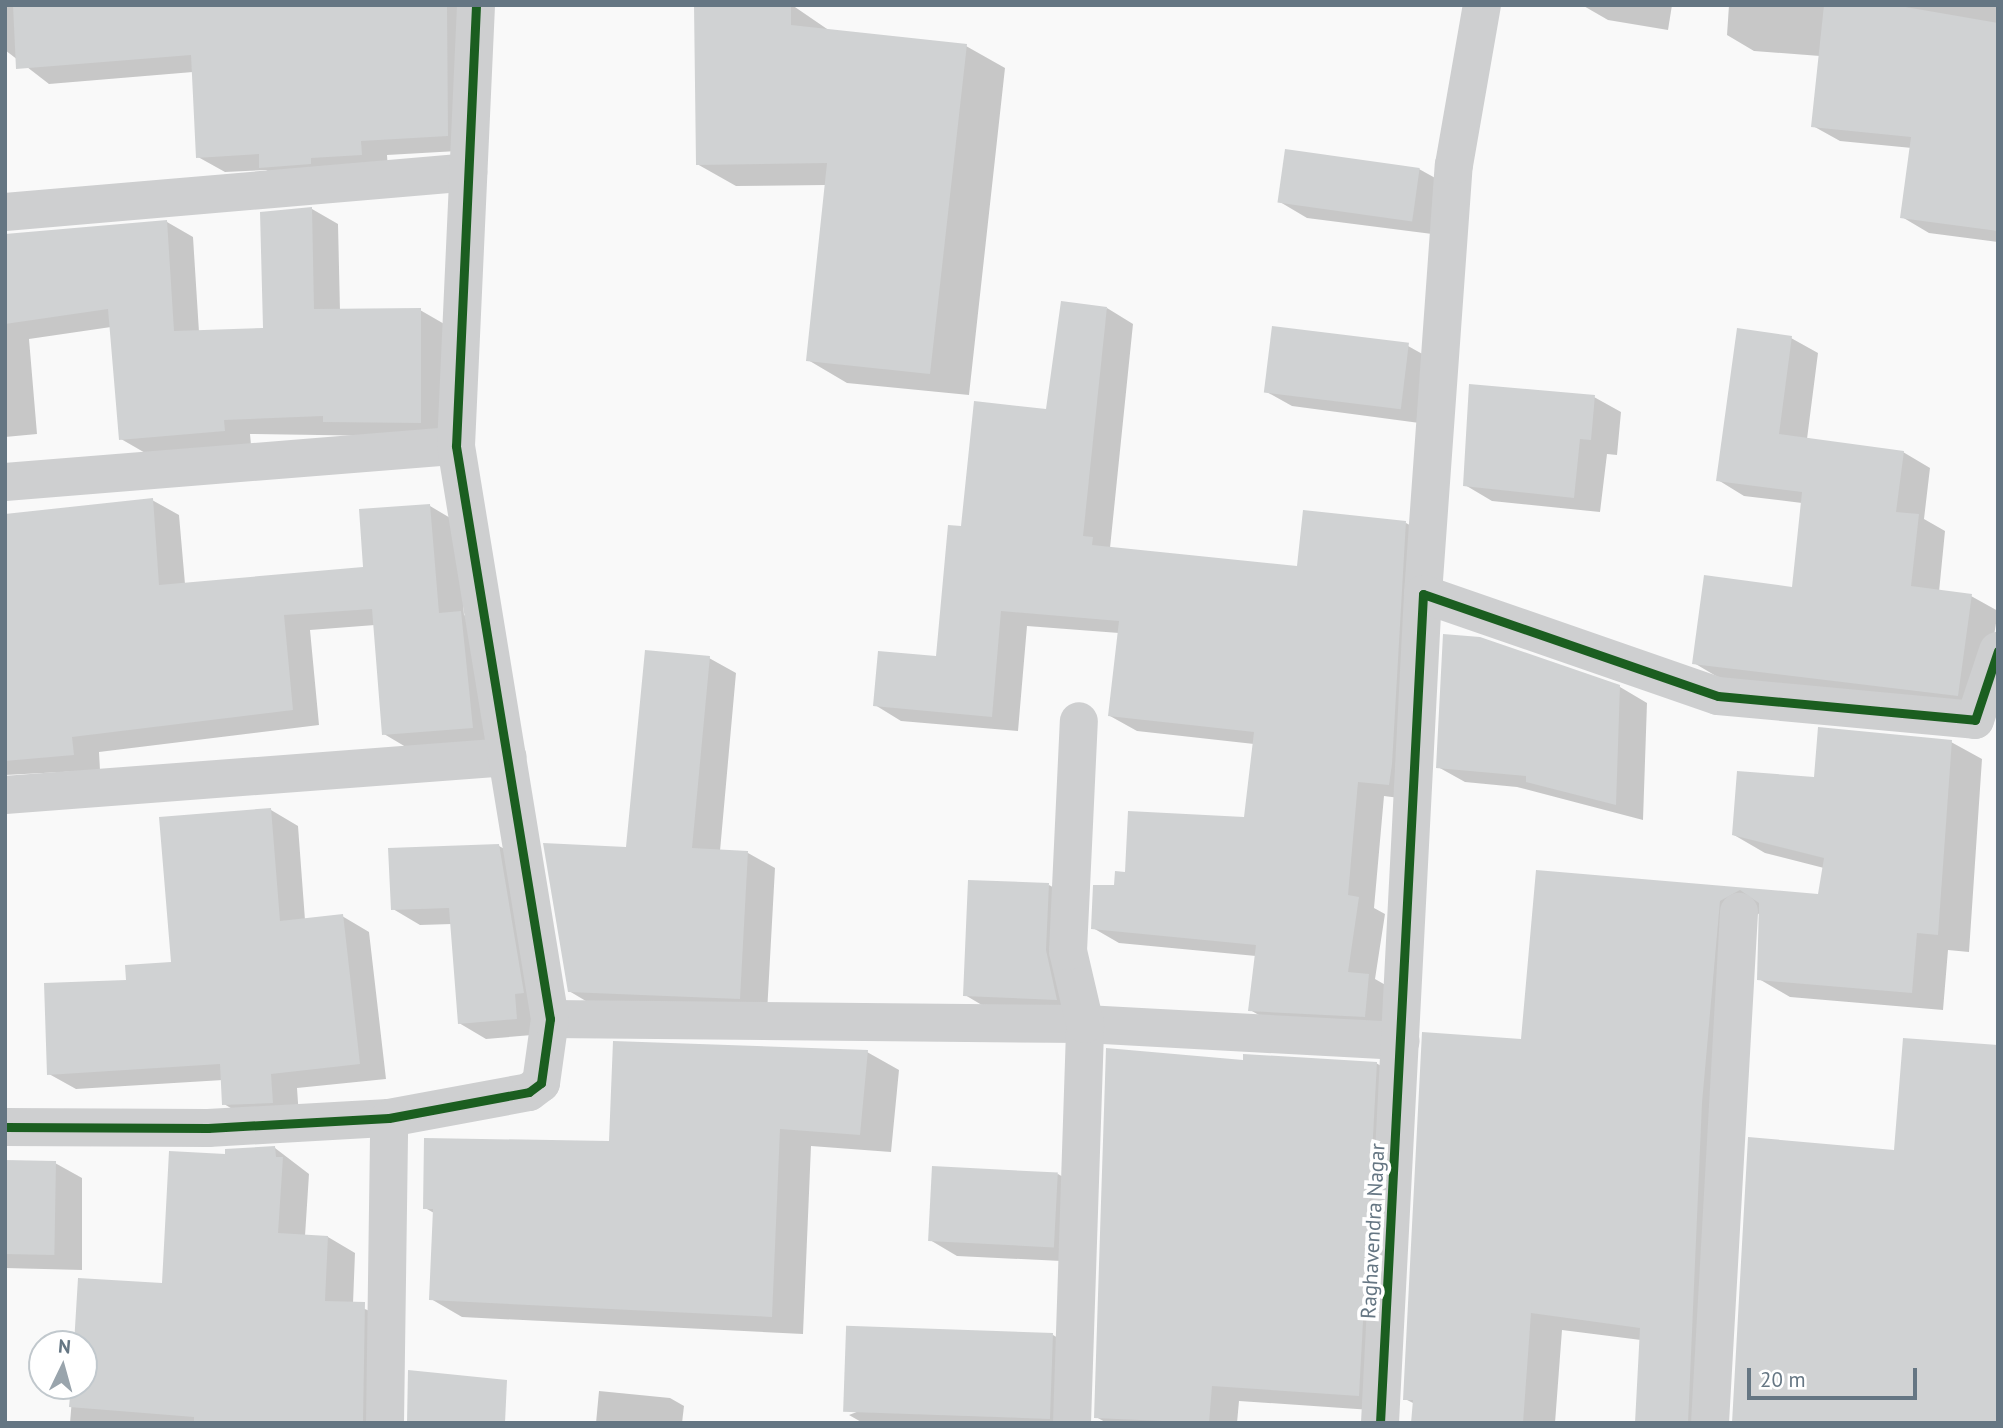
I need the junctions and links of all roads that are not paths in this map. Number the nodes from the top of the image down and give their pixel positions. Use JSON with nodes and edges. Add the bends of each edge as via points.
{"nodes":[{"id":1,"x":476,"y":5,"type":"edge"},
{"id":2,"x":1482,"y":5,"type":"edge"},
{"id":3,"x":468,"y":172,"type":"junction"},
{"id":4,"x":5,"y":212,"type":"edge"},
{"id":5,"x":456,"y":446,"type":"junction"},
{"id":6,"x":5,"y":482,"type":"edge"},
{"id":7,"x":1423,"y":594,"type":"junction"},
{"id":8,"x":1998,"y":651,"type":"edge"},
{"id":9,"x":1079,"y":720,"type":"dead end"},
{"id":10,"x":508,"y":757,"type":"junction"},
{"id":11,"x":5,"y":795,"type":"edge"},
{"id":12,"x":1739,"y":912,"type":"dead end"},
{"id":13,"x":550,"y":1019,"type":"junction"},
{"id":14,"x":1085,"y":1024,"type":"junction"},
{"id":15,"x":1401,"y":1041,"type":"junction"},
{"id":16,"x":389,"y":1118,"type":"junction"},
{"id":17,"x":5,"y":1127,"type":"edge"},
{"id":18,"x":385,"y":1423,"type":"edge"},
{"id":19,"x":1072,"y":1423,"type":"edge"},
{"id":20,"x":1380,"y":1423,"type":"edge"},
{"id":21,"x":1710,"y":1423,"type":"edge"}],
"edges":[{"from":1,"to":3,"type":"street"},
{"from":2,"to":7,"type":"street","name":"Raghavendra Nagar","via":[[1454,165]]},
{"from":3,"to":4,"type":"street"},
{"from":3,"to":5,"type":"street"},
{"from":5,"to":6,"type":"street"},
{"from":5,"to":10,"type":"street"},
{"from":7,"to":8,"type":"street","via":[[1718,696],[1975,720]]},
{"from":7,"to":15,"type":"street","name":"Raghavendra Nagar"},
{"from":9,"to":14,"type":"street","via":[[1068,951]]},
{"from":10,"to":11,"type":"street"},
{"from":10,"to":13,"type":"street"},
{"from":12,"to":21,"type":"street"},
{"from":13,"to":14,"type":"street"},
{"from":13,"to":16,"type":"street","via":[[547,1067],[529,1092]]},
{"from":14,"to":15,"type":"street"},
{"from":14,"to":19,"type":"street"},
{"from":15,"to":20,"type":"street","name":"Raghavendra Nagar"},
{"from":16,"to":17,"type":"street","via":[[208,1128]]},
{"from":16,"to":18,"type":"street"}]}
